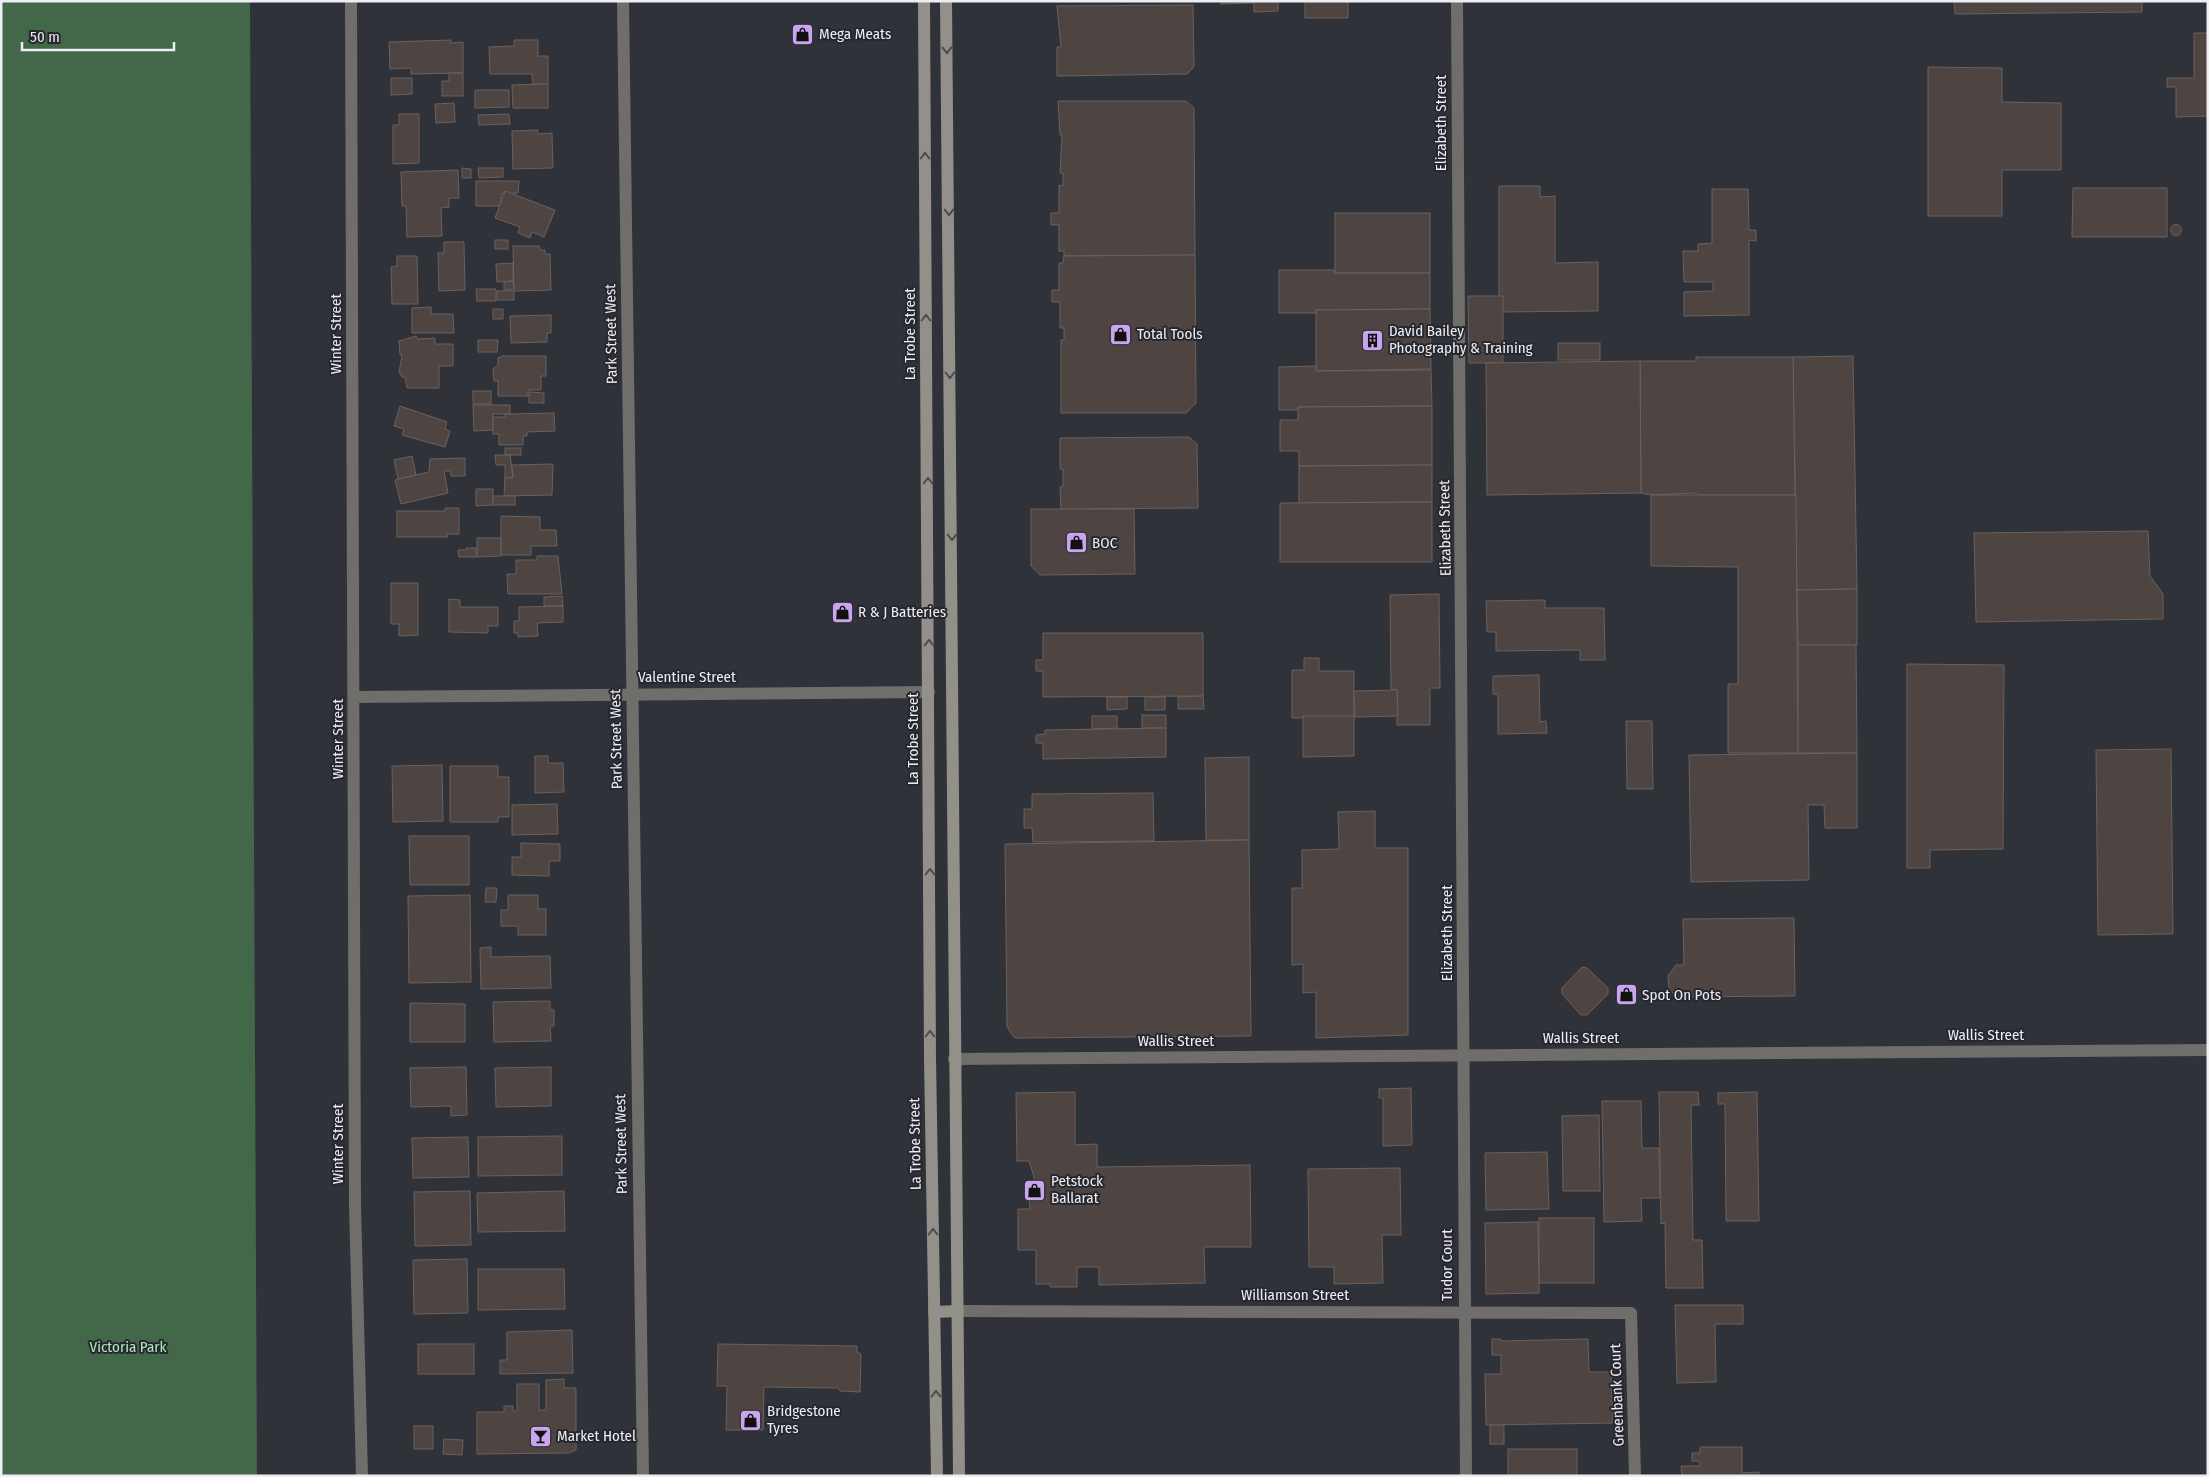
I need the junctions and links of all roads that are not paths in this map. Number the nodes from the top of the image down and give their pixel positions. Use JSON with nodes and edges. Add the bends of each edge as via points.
{"nodes":[{"id":1,"x":351,"y":1,"type":"edge"},
{"id":2,"x":623,"y":1,"type":"edge"},
{"id":3,"x":924,"y":1,"type":"edge"},
{"id":4,"x":946,"y":1,"type":"edge"},
{"id":5,"x":1457,"y":1,"type":"edge"},
{"id":6,"x":929,"y":692,"type":"junction"},
{"id":7,"x":952,"y":692,"type":"junction"},
{"id":8,"x":631,"y":694,"type":"junction"},
{"id":9,"x":354,"y":697,"type":"junction"},
{"id":10,"x":2208,"y":1050,"type":"edge"},
{"id":11,"x":1463,"y":1055,"type":"junction"},
{"id":12,"x":930,"y":1059,"type":"junction"},
{"id":13,"x":954,"y":1059,"type":"junction"},
{"id":14,"x":958,"y":1311,"type":"junction"},
{"id":15,"x":934,"y":1312,"type":"junction"},
{"id":16,"x":1463,"y":1312,"type":"junction"},
{"id":17,"x":1631,"y":1313,"type":"joint"},
{"id":18,"x":362,"y":1476,"type":"edge"},
{"id":19,"x":642,"y":1476,"type":"edge"},
{"id":20,"x":937,"y":1476,"type":"edge"},
{"id":21,"x":959,"y":1476,"type":"edge"},
{"id":22,"x":1466,"y":1476,"type":"edge"},
{"id":23,"x":1635,"y":1476,"type":"edge"}],
"edges":[{"from":1,"to":9,"type":"street","name":"Winter Street"},
{"from":2,"to":8,"type":"street","name":"Park Street West"},
{"from":6,"to":3,"type":"main road","name":"La Trobe Street","one_way":true},
{"from":4,"to":7,"type":"main road","one_way":true},
{"from":5,"to":11,"type":"street","name":"Elizabeth Street"},
{"from":6,"to":7,"type":"main road"},
{"from":6,"to":8,"type":"street","name":"Valentine Street"},
{"from":12,"to":6,"type":"main road","name":"La Trobe Street","one_way":true},
{"from":7,"to":13,"type":"main road"},
{"from":8,"to":9,"type":"street","name":"Valentine Street"},
{"from":8,"to":19,"type":"street","name":"Park Street West"},
{"from":9,"to":18,"type":"street","name":"Winter Street","via":[[355,1205]]},
{"from":10,"to":11,"type":"street","name":"Wallis Street"},
{"from":11,"to":13,"type":"street","name":"Wallis Street"},
{"from":11,"to":16,"type":"street","name":"Tudor Court"},
{"from":12,"to":13,"type":"main road"},
{"from":15,"to":12,"type":"main road","name":"La Trobe Street","one_way":true},
{"from":13,"to":14,"type":"main road"},
{"from":14,"to":15,"type":"main road"},
{"from":14,"to":16,"type":"street","name":"Williamson Street"},
{"from":14,"to":21,"type":"main road"},
{"from":20,"to":15,"type":"main road","name":"La Trobe Street","one_way":true},
{"from":16,"to":17,"type":"street","name":"Williamson Street"},
{"from":16,"to":22,"type":"street","name":"Tudor Court"},
{"from":17,"to":23,"type":"street","name":"Greenbank Court"}]}
